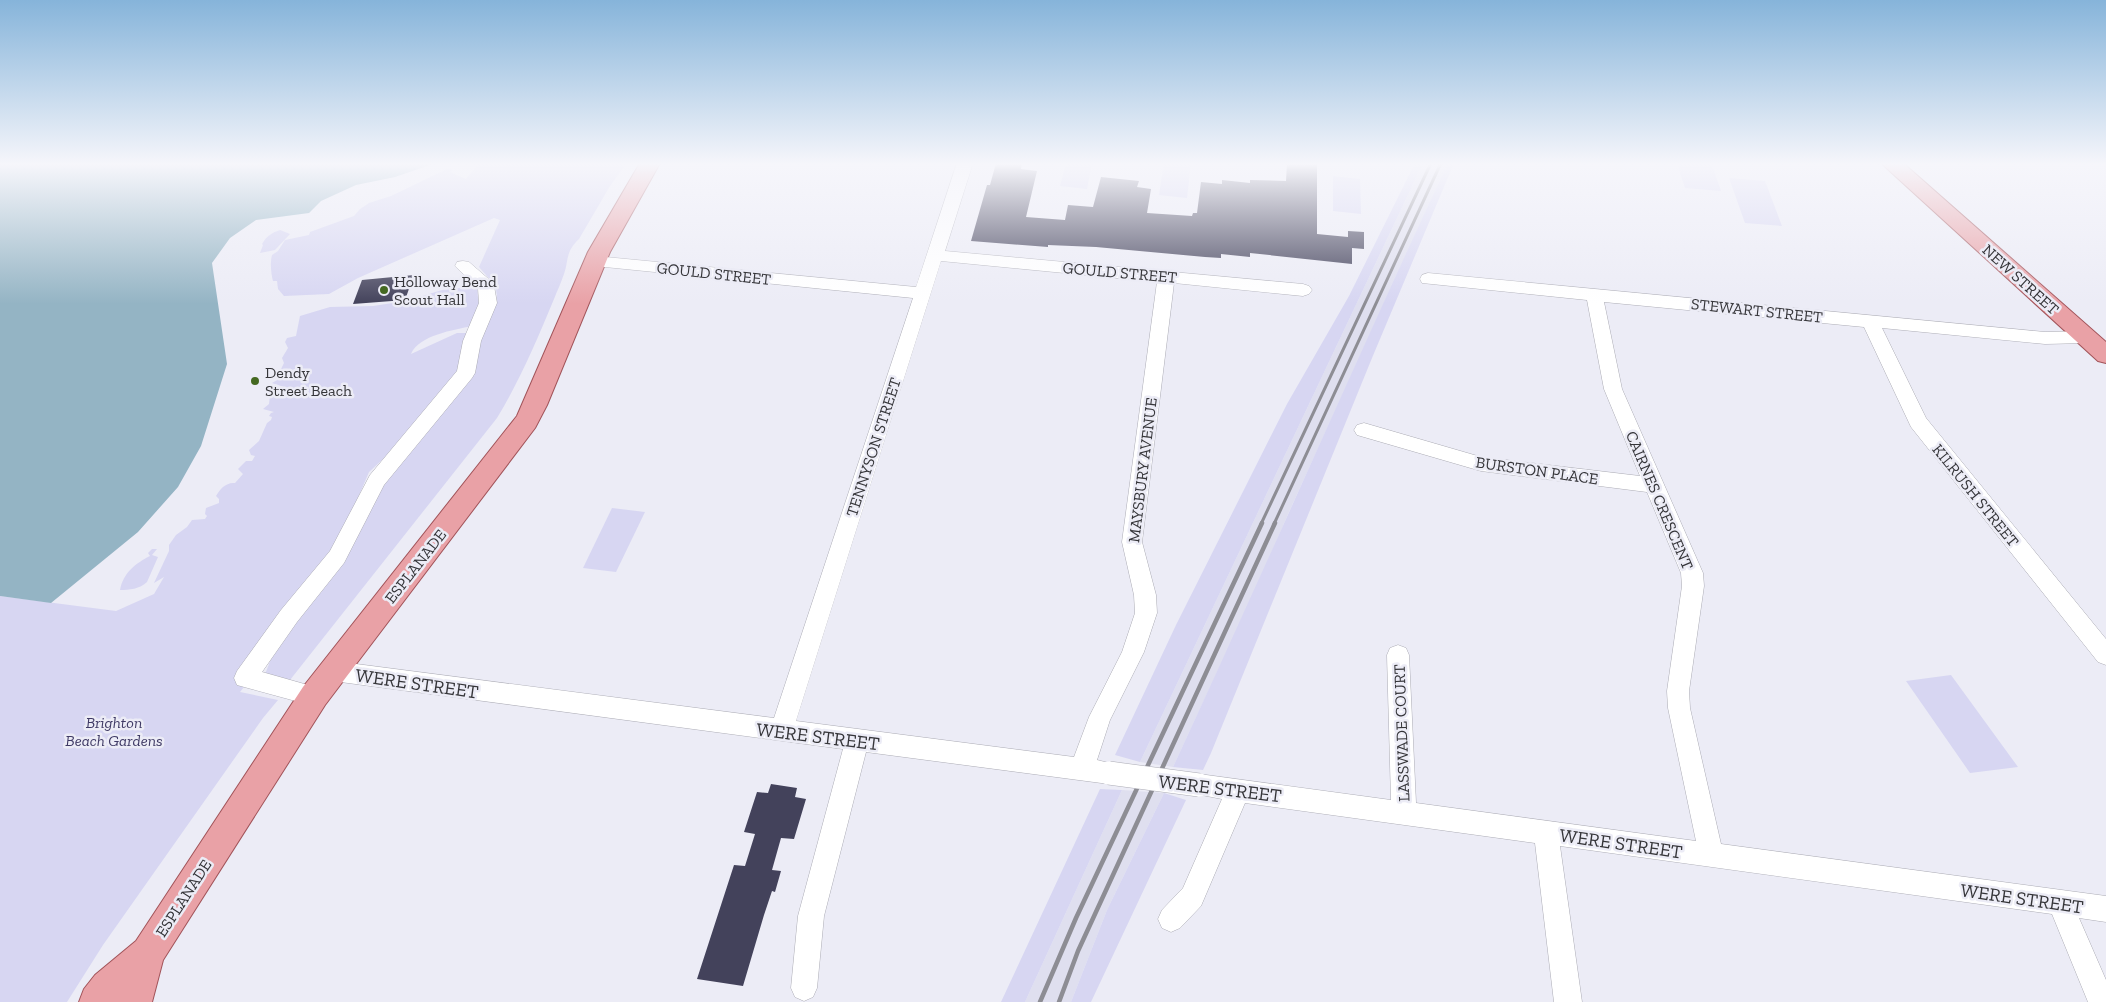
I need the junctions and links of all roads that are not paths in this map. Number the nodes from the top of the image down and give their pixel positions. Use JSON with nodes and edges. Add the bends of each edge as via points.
{"nodes":[{"id":1,"x":621,"y":210,"type":"edge"},
{"id":2,"x":950,"y":210,"type":"edge"},
{"id":3,"x":1943,"y":210,"type":"edge"},
{"id":4,"x":936,"y":255,"type":"junction"},
{"id":5,"x":595,"y":260,"type":"junction"},
{"id":6,"x":463,"y":266,"type":"dead end"},
{"id":7,"x":1166,"y":277,"type":"junction"},
{"id":8,"x":1428,"y":279,"type":"dead end"},
{"id":9,"x":1303,"y":290,"type":"dead end"},
{"id":10,"x":923,"y":293,"type":"junction"},
{"id":11,"x":1594,"y":294,"type":"junction"},
{"id":12,"x":1870,"y":321,"type":"junction"},
{"id":13,"x":2086,"y":337,"type":"junction"},
{"id":14,"x":2106,"y":355,"type":"edge"},
{"id":15,"x":1364,"y":430,"type":"dead end"},
{"id":16,"x":1655,"y":485,"type":"junction"},
{"id":17,"x":1398,"y":655,"type":"dead end"},
{"id":18,"x":2106,"y":655,"type":"edge"},
{"id":19,"x":333,"y":671,"type":"junction"},
{"id":20,"x":314,"y":696,"type":"junction"},
{"id":21,"x":782,"y":731,"type":"junction"},
{"id":22,"x":857,"y":741,"type":"junction"},
{"id":23,"x":1083,"y":768,"type":"junction"},
{"id":24,"x":1238,"y":790,"type":"junction"},
{"id":25,"x":1404,"y":812,"type":"junction"},
{"id":26,"x":1546,"y":832,"type":"junction"},
{"id":27,"x":1711,"y":855,"type":"junction"},
{"id":28,"x":2060,"y":903,"type":"junction"},
{"id":29,"x":2106,"y":910,"type":"edge"},
{"id":30,"x":1171,"y":919,"type":"dead end"},
{"id":31,"x":148,"y":953,"type":"junction"},
{"id":32,"x":804,"y":988,"type":"dead end"},
{"id":33,"x":97,"y":1002,"type":"edge"},
{"id":34,"x":132,"y":1002,"type":"edge"},
{"id":35,"x":1568,"y":1002,"type":"edge"},
{"id":36,"x":2102,"y":1002,"type":"edge"}],
"edges":[{"from":1,"to":5,"type":"main road","name":"ESPLANADE"},
{"from":2,"to":4,"type":"street","name":"TENNYSON STREET"},
{"from":3,"to":13,"type":"main road","name":"NEW STREET"},
{"from":4,"to":7,"type":"street","name":"GOULD STREET"},
{"from":4,"to":10,"type":"street","name":"TENNYSON STREET"},
{"from":5,"to":10,"type":"street","name":"GOULD STREET"},
{"from":5,"to":19,"type":"main road","name":"ESPLANADE","via":[[526,422]]},
{"from":6,"to":20,"type":"street","via":[[486,286],[488,303],[472,341],[466,373],[377,480],[337,557],[245,678]]},
{"from":7,"to":9,"type":"street","name":"GOULD STREET"},
{"from":7,"to":23,"type":"street","name":"MAYSBURY AVENUE","via":[[1132,542],[1133,560],[1147,601],[1146,616],[1135,650],[1091,735]]},
{"from":8,"to":11,"type":"street","name":"STEWART STREET"},
{"from":10,"to":21,"type":"street","name":"TENNYSON STREET"},
{"from":11,"to":12,"type":"street","name":"STEWART STREET"},
{"from":11,"to":16,"type":"street","name":"CAIRNES CRESCENT","via":[[1613,389]]},
{"from":12,"to":13,"type":"street","name":"STEWART STREET","via":[[2045,338]]},
{"from":12,"to":18,"type":"street","name":"KILRUSH STREET","via":[[1918,422]]},
{"from":13,"to":14,"type":"main road","name":"NEW STREET"},
{"from":15,"to":16,"type":"street","name":"BURSTON PLACE","via":[[1481,464]]},
{"from":16,"to":27,"type":"street","name":"CAIRNES CRESCENT","via":[[1692,573],[1693,586],[1678,691],[1679,708]]},
{"from":17,"to":25,"type":"street","name":"LASSWADE COURT"},
{"from":19,"to":20,"type":"main road","name":"ESPLANADE"},
{"from":19,"to":21,"type":"street","name":"WERE STREET"},
{"from":20,"to":31,"type":"main road","name":"ESPLANADE"},
{"from":21,"to":22,"type":"street","name":"WERE STREET"},
{"from":22,"to":23,"type":"street","name":"WERE STREET"},
{"from":22,"to":32,"type":"street","via":[[811,916]]},
{"from":23,"to":24,"type":"street","name":"WERE STREET","bridge":true},
{"from":24,"to":25,"type":"street","name":"WERE STREET"},
{"from":24,"to":30,"type":"street","via":[[1192,897]]},
{"from":25,"to":26,"type":"street","name":"WERE STREET"},
{"from":26,"to":27,"type":"street","name":"WERE STREET"},
{"from":26,"to":35,"type":"street"},
{"from":27,"to":28,"type":"street","name":"WERE STREET"},
{"from":28,"to":29,"type":"street","name":"WERE STREET"},
{"from":28,"to":36,"type":"street"},
{"from":31,"to":33,"type":"main road","name":"ESPLANADE","via":[[107,987]]},
{"from":31,"to":34,"type":"main road","name":"ESPLANADE"}]}
